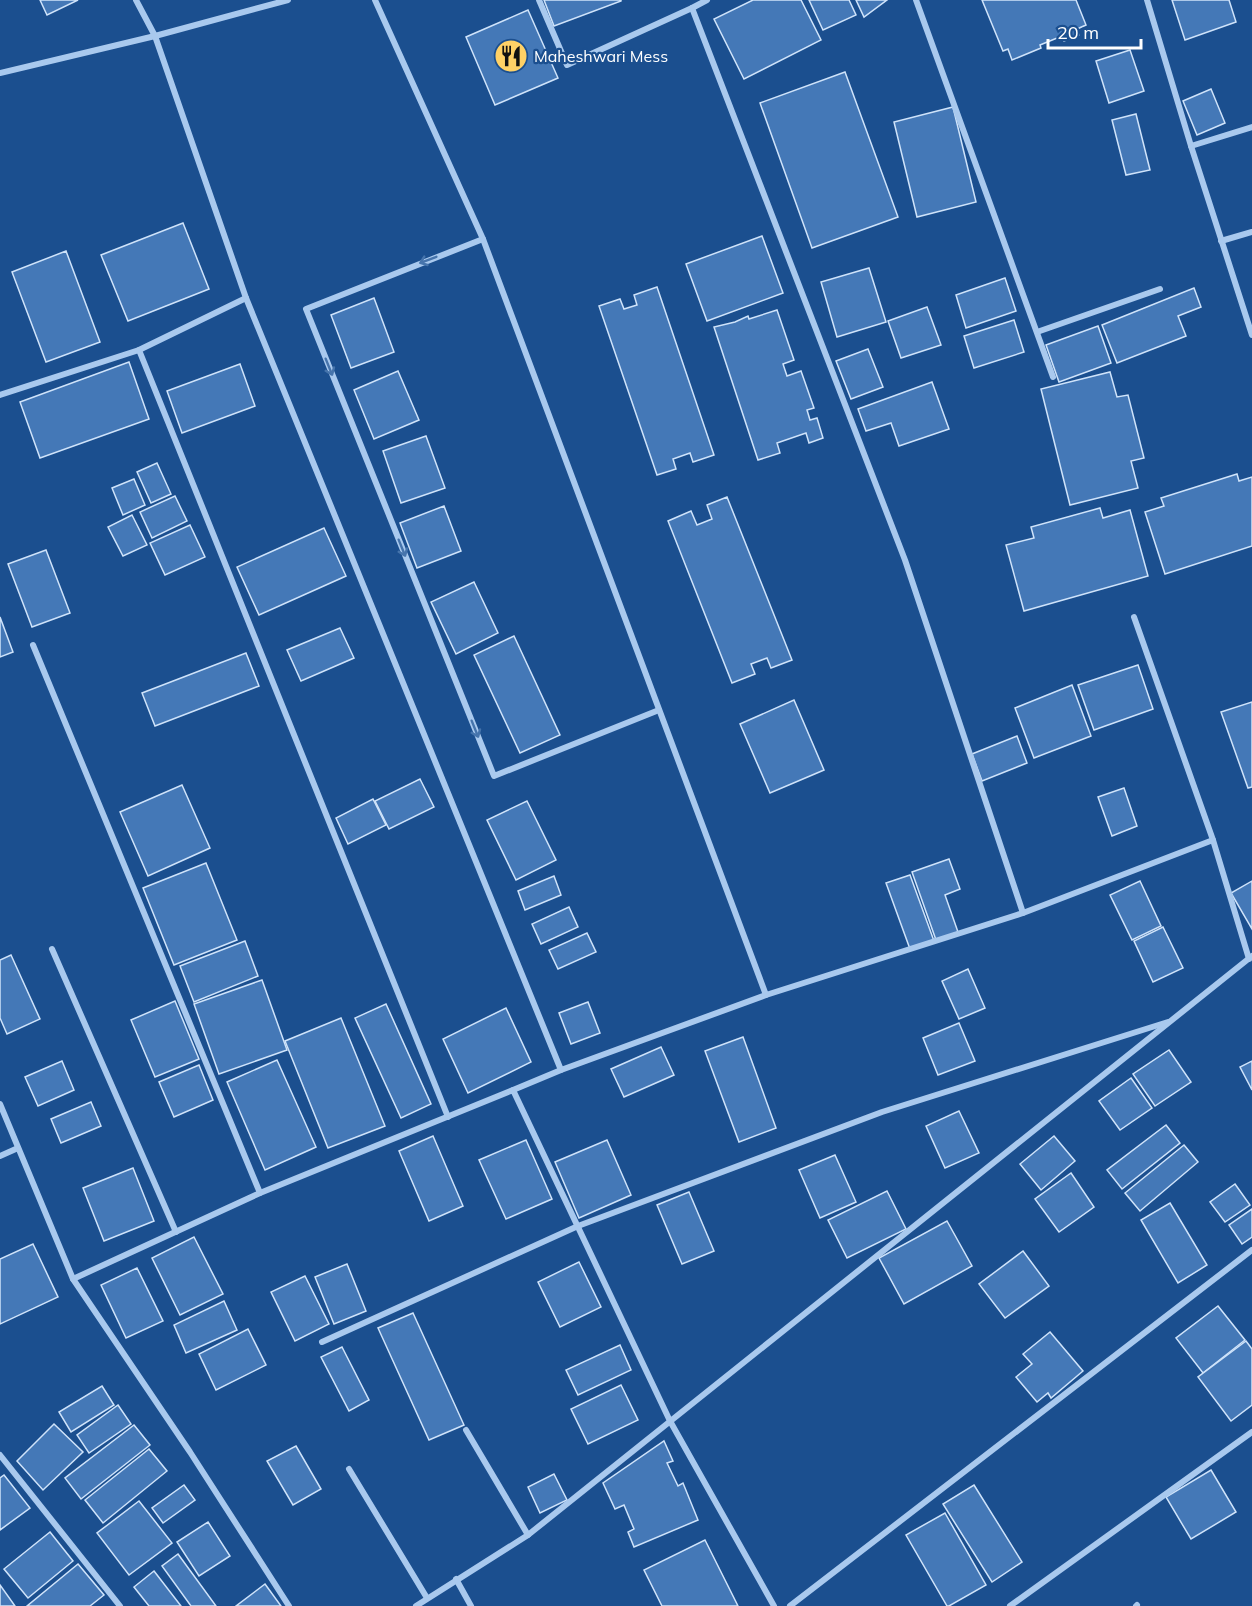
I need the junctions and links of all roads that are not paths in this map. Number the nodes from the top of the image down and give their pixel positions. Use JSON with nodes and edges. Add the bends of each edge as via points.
{"nodes":[{"id":1,"x":136,"y":0,"type":"edge"},
{"id":2,"x":288,"y":0,"type":"edge"},
{"id":3,"x":375,"y":0,"type":"edge"},
{"id":4,"x":539,"y":0,"type":"edge"},
{"id":5,"x":707,"y":0,"type":"edge"},
{"id":6,"x":916,"y":0,"type":"edge"},
{"id":7,"x":1147,"y":0,"type":"edge"},
{"id":8,"x":692,"y":8,"type":"junction"},
{"id":9,"x":155,"y":36,"type":"junction"},
{"id":10,"x":0,"y":73,"type":"edge"},
{"id":11,"x":1252,"y":127,"type":"edge"},
{"id":12,"x":1191,"y":146,"type":"junction"},
{"id":13,"x":1252,"y":232,"type":"edge"},
{"id":14,"x":483,"y":239,"type":"junction"},
{"id":15,"x":1221,"y":241,"type":"junction"},
{"id":16,"x":1160,"y":289,"type":"dead end"},
{"id":17,"x":246,"y":298,"type":"junction"},
{"id":18,"x":1248,"y":312,"type":"edge"},
{"id":19,"x":1037,"y":332,"type":"junction"},
{"id":20,"x":1252,"y":335,"type":"edge"},
{"id":21,"x":139,"y":350,"type":"junction"},
{"id":22,"x":1053,"y":377,"type":"dead end"},
{"id":23,"x":0,"y":395,"type":"edge"},
{"id":24,"x":1134,"y":617,"type":"dead end"},
{"id":25,"x":33,"y":645,"type":"dead end"},
{"id":26,"x":659,"y":710,"type":"junction"},
{"id":27,"x":1213,"y":840,"type":"junction"},
{"id":28,"x":1023,"y":913,"type":"junction"},
{"id":29,"x":52,"y":949,"type":"dead end"},
{"id":30,"x":1250,"y":958,"type":"edge"},
{"id":31,"x":766,"y":995,"type":"junction"},
{"id":32,"x":1171,"y":1021,"type":"junction"},
{"id":33,"x":561,"y":1070,"type":"junction"},
{"id":34,"x":513,"y":1090,"type":"junction"},
{"id":35,"x":0,"y":1104,"type":"edge"},
{"id":36,"x":448,"y":1117,"type":"junction"},
{"id":37,"x":18,"y":1148,"type":"junction"},
{"id":38,"x":0,"y":1156,"type":"edge"},
{"id":39,"x":260,"y":1193,"type":"junction"},
{"id":40,"x":578,"y":1226,"type":"junction"},
{"id":41,"x":176,"y":1232,"type":"junction"},
{"id":42,"x":1252,"y":1250,"type":"edge"},
{"id":43,"x":73,"y":1279,"type":"junction"},
{"id":44,"x":322,"y":1342,"type":"dead end"},
{"id":45,"x":670,"y":1421,"type":"junction"},
{"id":46,"x":466,"y":1430,"type":"dead end"},
{"id":47,"x":1252,"y":1432,"type":"edge"},
{"id":48,"x":0,"y":1455,"type":"edge"},
{"id":49,"x":349,"y":1469,"type":"dead end"},
{"id":50,"x":528,"y":1535,"type":"junction"},
{"id":51,"x":456,"y":1580,"type":"junction"},
{"id":52,"x":428,"y":1598,"type":"junction"},
{"id":53,"x":120,"y":1606,"type":"edge"},
{"id":54,"x":289,"y":1606,"type":"edge"},
{"id":55,"x":416,"y":1606,"type":"edge"},
{"id":56,"x":471,"y":1606,"type":"edge"},
{"id":57,"x":774,"y":1606,"type":"edge"},
{"id":58,"x":790,"y":1606,"type":"edge"},
{"id":59,"x":1010,"y":1606,"type":"edge"}],
"edges":[{"from":1,"to":9,"type":"street"},
{"from":2,"to":9,"type":"street"},
{"from":3,"to":14,"type":"street"},
{"from":4,"to":8,"type":"street","via":[[567,65]]},
{"from":5,"to":8,"type":"street"},
{"from":6,"to":19,"type":"street"},
{"from":7,"to":12,"type":"street"},
{"from":8,"to":28,"type":"street","via":[[904,560]]},
{"from":9,"to":10,"type":"street"},
{"from":9,"to":17,"type":"street"},
{"from":11,"to":12,"type":"street"},
{"from":12,"to":15,"type":"street"},
{"from":13,"to":15,"type":"street"},
{"from":14,"to":26,"type":"street"},
{"from":14,"to":26,"type":"street","one_way":true,"via":[[306,309],[494,776]]},
{"from":15,"to":18,"type":"street"},
{"from":16,"to":19,"type":"street"},
{"from":17,"to":21,"type":"street"},
{"from":17,"to":33,"type":"street"},
{"from":18,"to":20,"type":"street"},
{"from":19,"to":22,"type":"street"},
{"from":21,"to":23,"type":"street"},
{"from":21,"to":36,"type":"street"},
{"from":24,"to":27,"type":"street"},
{"from":25,"to":39,"type":"street"},
{"from":26,"to":31,"type":"street"},
{"from":27,"to":28,"type":"street"},
{"from":27,"to":30,"type":"street"},
{"from":28,"to":31,"type":"street"},
{"from":29,"to":41,"type":"street"},
{"from":30,"to":32,"type":"street"},
{"from":31,"to":33,"type":"street"},
{"from":32,"to":40,"type":"street","via":[[882,1112]]},
{"from":32,"to":45,"type":"street"},
{"from":33,"to":34,"type":"street"},
{"from":34,"to":36,"type":"street"},
{"from":34,"to":40,"type":"street"},
{"from":35,"to":37,"type":"street"},
{"from":36,"to":39,"type":"street"},
{"from":37,"to":38,"type":"street"},
{"from":37,"to":43,"type":"street"},
{"from":39,"to":41,"type":"street"},
{"from":40,"to":44,"type":"street"},
{"from":40,"to":45,"type":"street"},
{"from":41,"to":43,"type":"street"},
{"from":42,"to":58,"type":"street"},
{"from":43,"to":54,"type":"street"},
{"from":45,"to":50,"type":"street"},
{"from":45,"to":57,"type":"street"},
{"from":46,"to":50,"type":"street"},
{"from":47,"to":59,"type":"street"},
{"from":48,"to":53,"type":"street"},
{"from":49,"to":52,"type":"street"},
{"from":50,"to":51,"type":"street"},
{"from":51,"to":52,"type":"street"},
{"from":51,"to":56,"type":"street"},
{"from":52,"to":55,"type":"street"}]}
